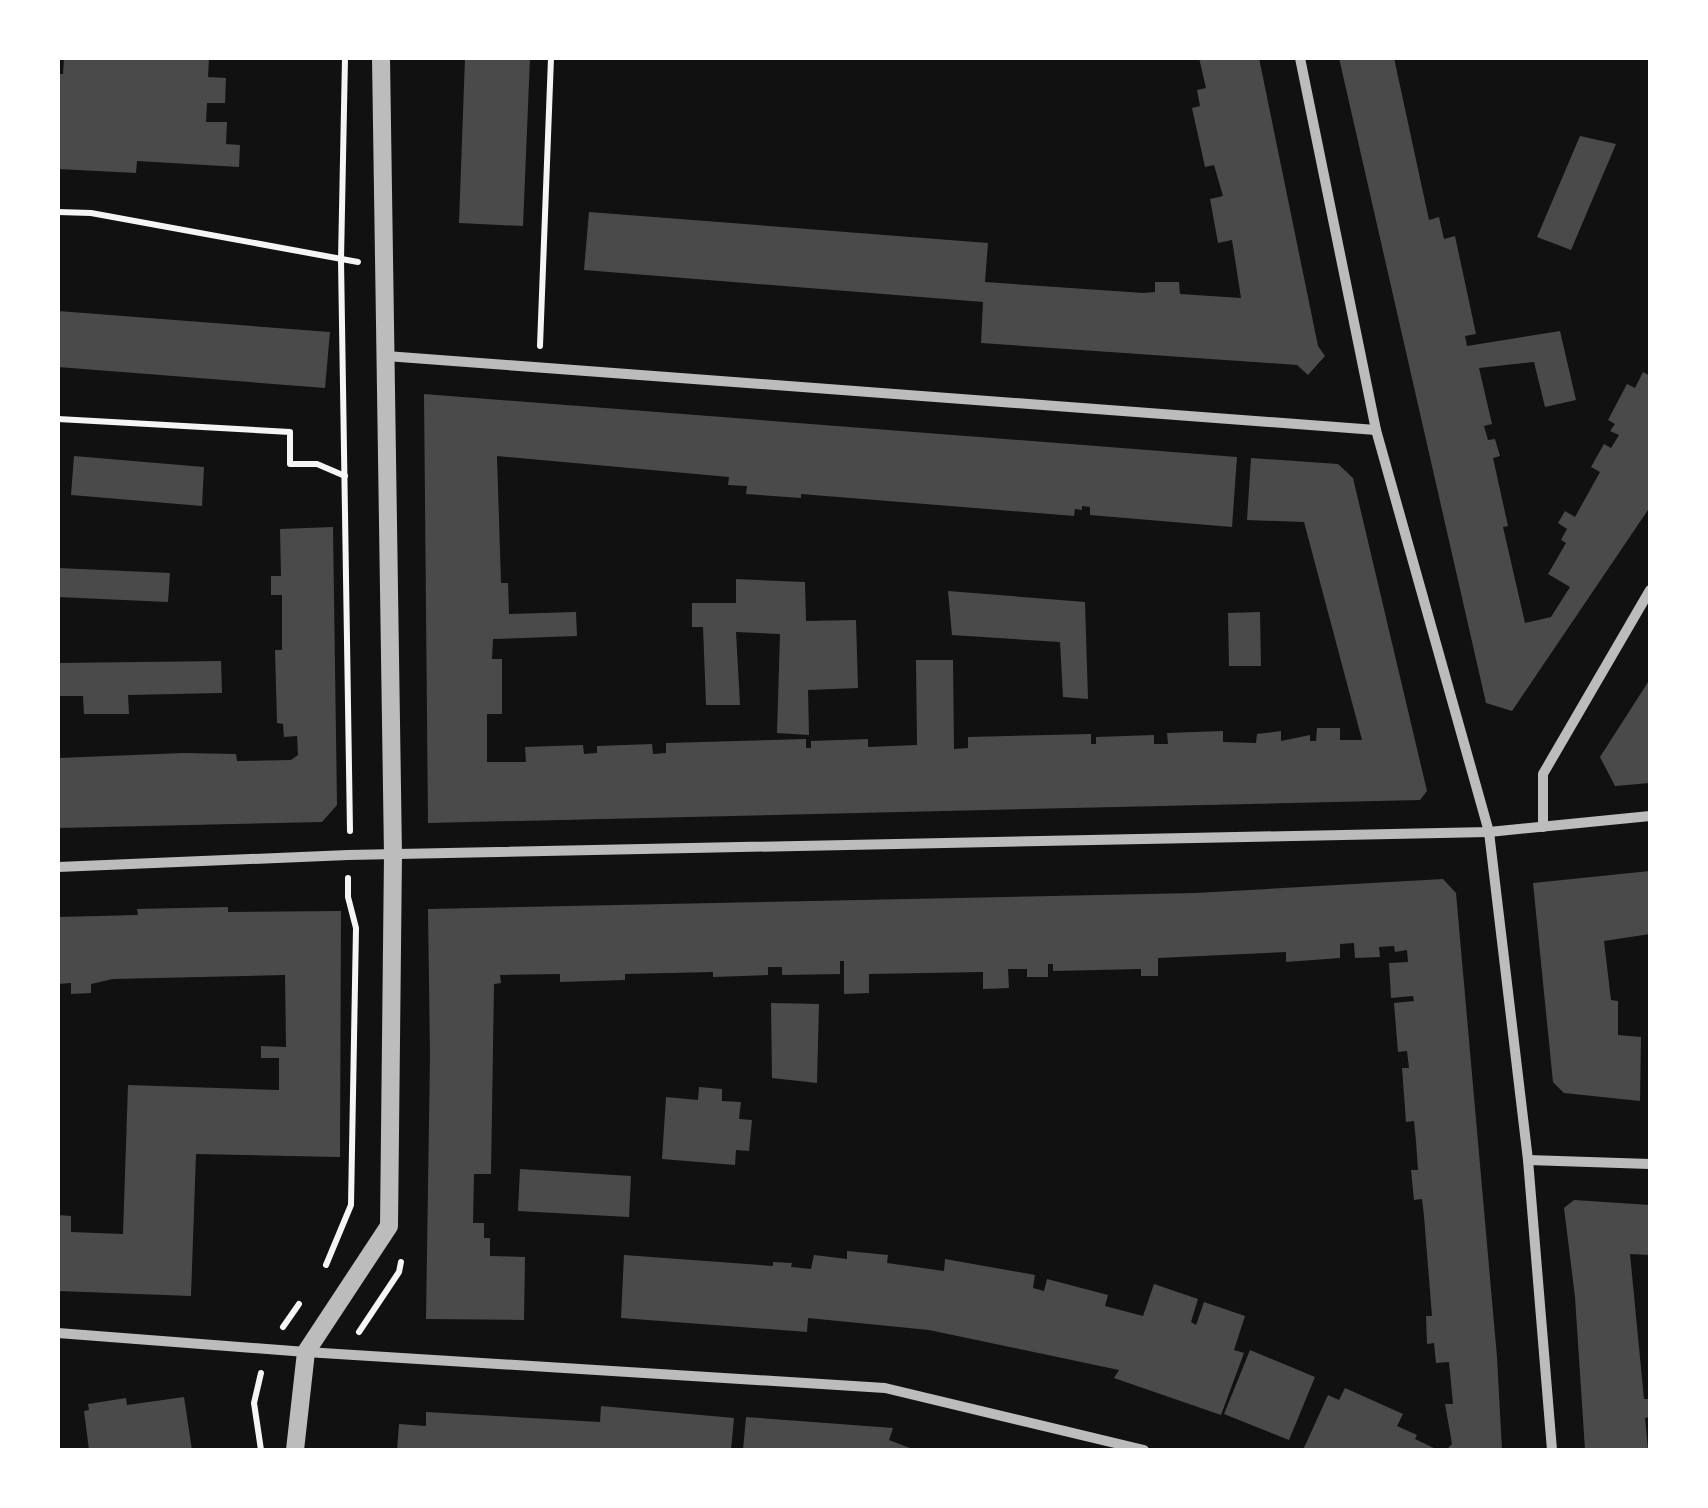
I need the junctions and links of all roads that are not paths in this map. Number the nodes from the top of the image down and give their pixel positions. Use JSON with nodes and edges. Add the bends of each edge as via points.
{"nodes":[{"id":1,"x":380,"y":58,"type":"edge"},
{"id":2,"x":1300,"y":58,"type":"edge"},
{"id":3,"x":386,"y":356,"type":"junction"},
{"id":4,"x":1376,"y":430,"type":"junction"},
{"id":5,"x":1650,"y":590,"type":"edge"},
{"id":6,"x":1650,"y":816,"type":"edge"},
{"id":7,"x":1543,"y":826,"type":"junction"},
{"id":8,"x":1489,"y":832,"type":"junction"},
{"id":9,"x":392,"y":855,"type":"junction"},
{"id":10,"x":58,"y":867,"type":"edge"},
{"id":11,"x":1528,"y":1160,"type":"junction"},
{"id":12,"x":1650,"y":1164,"type":"edge"},
{"id":13,"x":58,"y":1333,"type":"edge"},
{"id":14,"x":306,"y":1352,"type":"junction"},
{"id":15,"x":295,"y":1450,"type":"edge"},
{"id":16,"x":1144,"y":1450,"type":"edge"},
{"id":17,"x":1552,"y":1450,"type":"edge"}],
"edges":[{"from":1,"to":3,"type":"street"},
{"from":2,"to":4,"type":"street"},
{"from":3,"to":4,"type":"street"},
{"from":3,"to":9,"type":"street"},
{"from":4,"to":8,"type":"street"},
{"from":5,"to":7,"type":"street","via":[[1542,774]]},
{"from":6,"to":7,"type":"street"},
{"from":7,"to":8,"type":"street"},
{"from":8,"to":9,"type":"street"},
{"from":8,"to":11,"type":"street"},
{"from":9,"to":10,"type":"street"},
{"from":9,"to":14,"type":"street","via":[[389,1226]]},
{"from":11,"to":12,"type":"street"},
{"from":11,"to":17,"type":"street"},
{"from":13,"to":14,"type":"street"},
{"from":14,"to":15,"type":"street"},
{"from":14,"to":16,"type":"street","via":[[885,1388]]}]}
